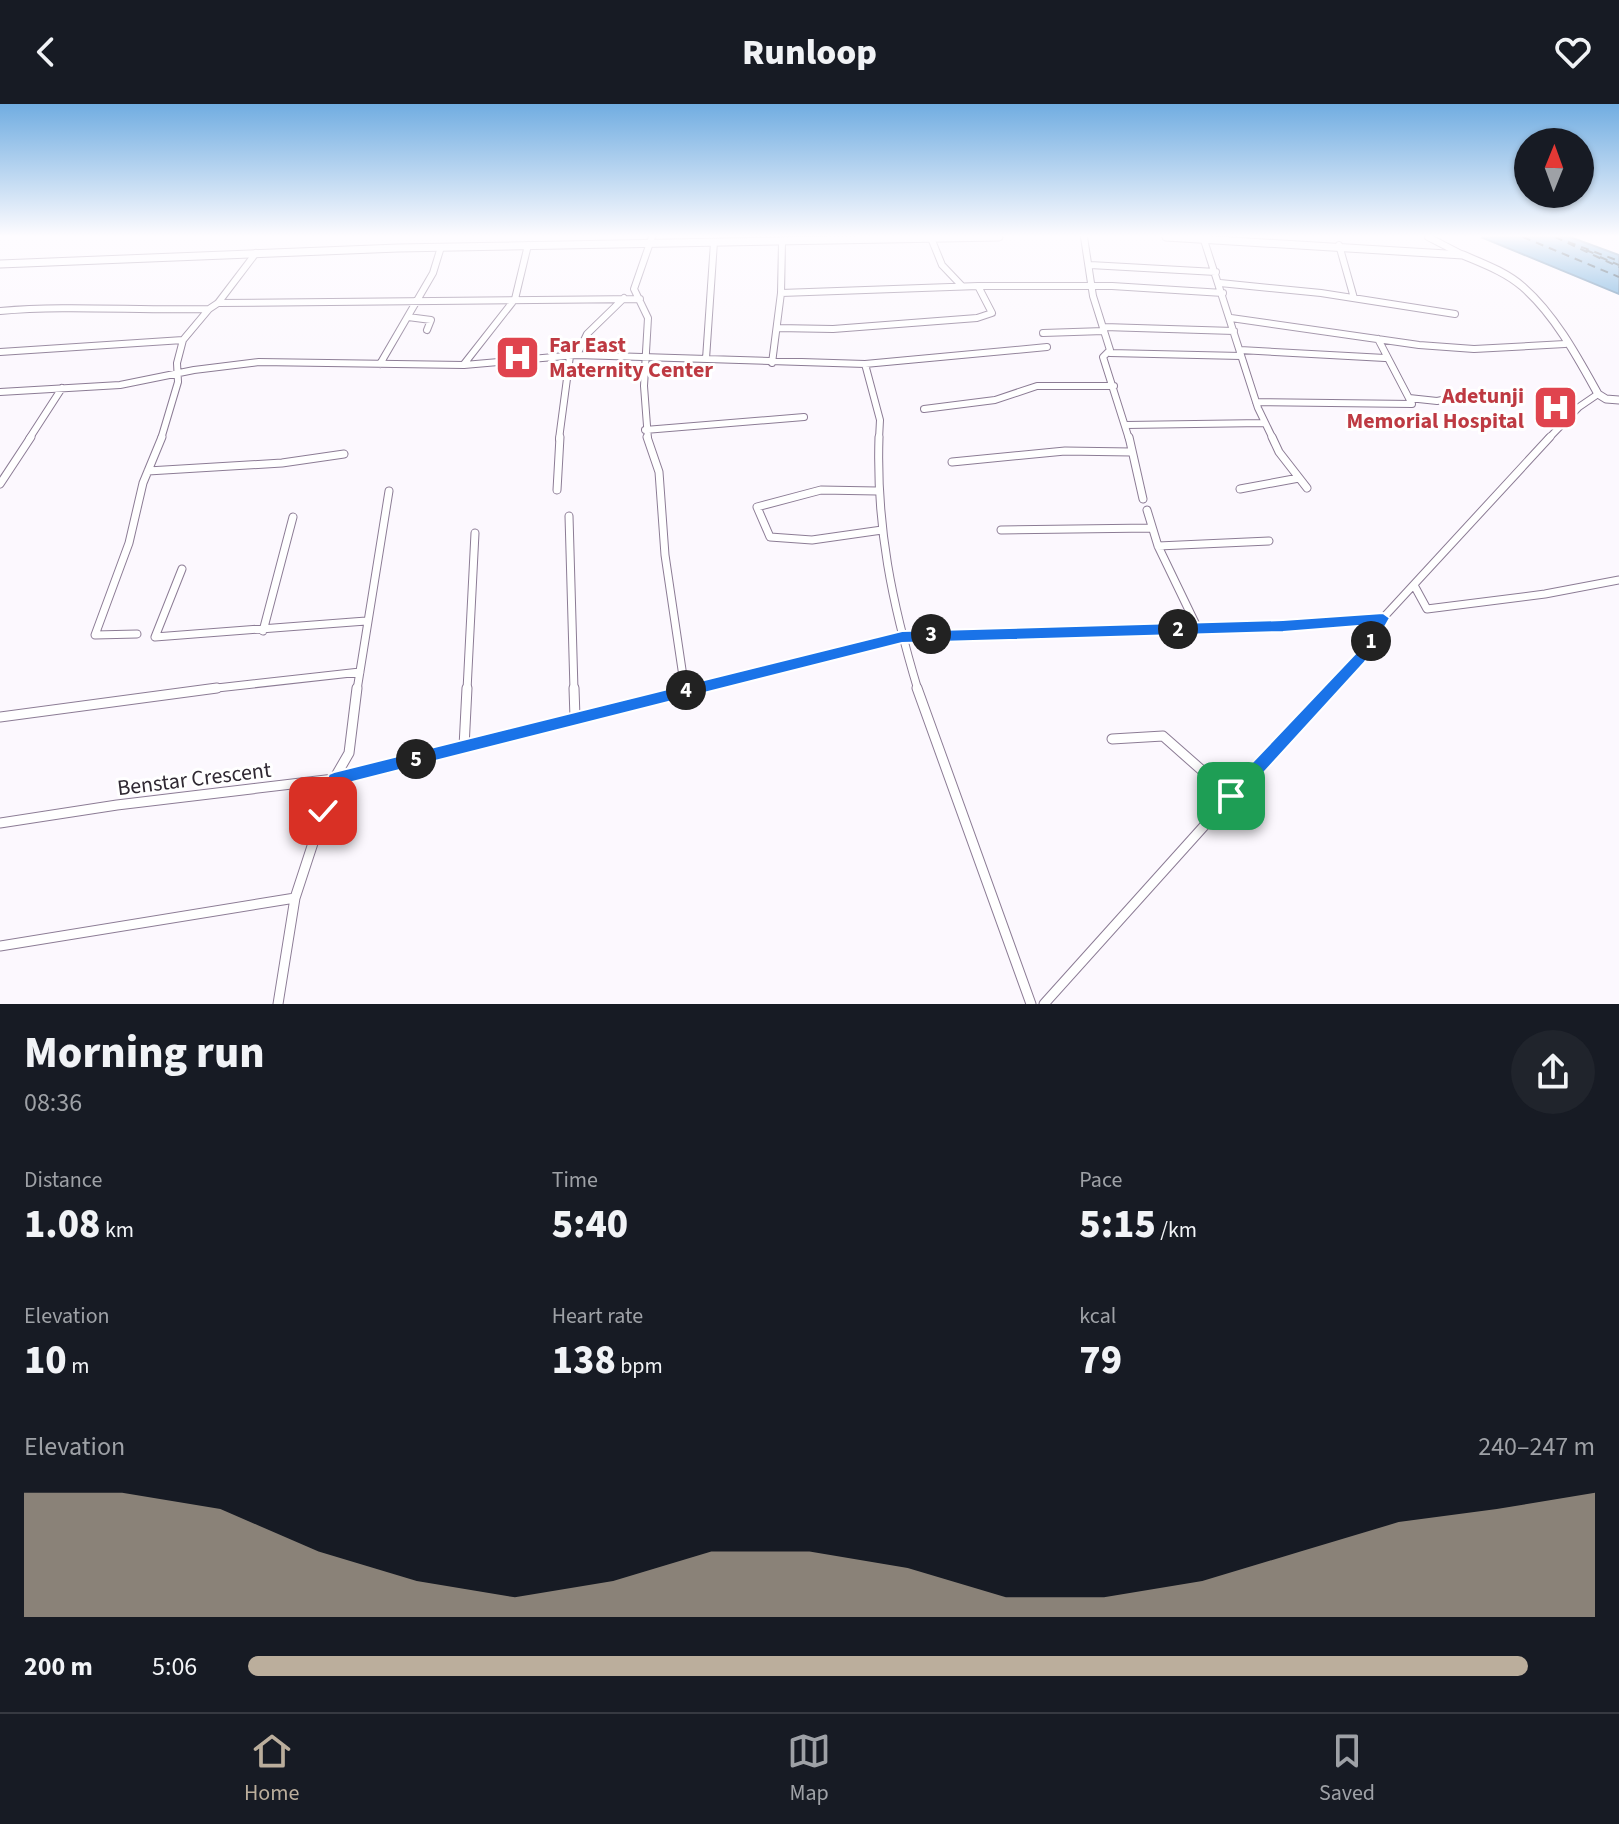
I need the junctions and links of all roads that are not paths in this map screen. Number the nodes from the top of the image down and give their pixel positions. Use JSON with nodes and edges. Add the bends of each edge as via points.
{"nodes":[{"id":1,"x":236,"y":279,"type":"edge"},
{"id":2,"x":428,"y":279,"type":"edge"},
{"id":3,"x":520,"y":279,"type":"edge"},
{"id":4,"x":637,"y":279,"type":"edge"},
{"id":5,"x":711,"y":279,"type":"edge"},
{"id":6,"x":781,"y":279,"type":"edge"},
{"id":7,"x":955,"y":279,"type":"edge"},
{"id":8,"x":1091,"y":279,"type":"edge"},
{"id":9,"x":1219,"y":279,"type":"edge"},
{"id":10,"x":1349,"y":279,"type":"edge"},
{"id":11,"x":1510,"y":279,"type":"edge"},
{"id":12,"x":1220,"y":283,"type":"junction"},
{"id":13,"x":961,"y":285,"type":"junction"},
{"id":14,"x":978,"y":286,"type":"junction"},
{"id":15,"x":1091,"y":286,"type":"junction"},
{"id":16,"x":634,"y":289,"type":"junction"},
{"id":17,"x":781,"y":293,"type":"junction"},
{"id":18,"x":1223,"y":293,"type":"junction"},
{"id":19,"x":624,"y":298,"type":"junction"},
{"id":20,"x":1354,"y":298,"type":"junction"},
{"id":21,"x":515,"y":299,"type":"junction"},
{"id":22,"x":640,"y":299,"type":"junction"},
{"id":23,"x":417,"y":300,"type":"junction"},
{"id":24,"x":218,"y":303,"type":"junction"},
{"id":25,"x":209,"y":309,"type":"junction"},
{"id":26,"x":2,"y":312,"type":"edge"},
{"id":27,"x":1455,"y":314,"type":"dead end"},
{"id":28,"x":408,"y":317,"type":"junction"},
{"id":29,"x":1231,"y":318,"type":"junction"},
{"id":30,"x":777,"y":328,"type":"junction"},
{"id":31,"x":1104,"y":329,"type":"junction"},
{"id":32,"x":427,"y":330,"type":"dead end"},
{"id":33,"x":1234,"y":331,"type":"junction"},
{"id":34,"x":1043,"y":333,"type":"dead end"},
{"id":35,"x":1378,"y":339,"type":"junction"},
{"id":36,"x":183,"y":340,"type":"junction"},
{"id":37,"x":1565,"y":344,"type":"junction"},
{"id":38,"x":1047,"y":347,"type":"dead end"},
{"id":39,"x":0,"y":352,"type":"edge"},
{"id":40,"x":1110,"y":353,"type":"junction"},
{"id":41,"x":1240,"y":353,"type":"junction"},
{"id":42,"x":574,"y":356,"type":"junction"},
{"id":43,"x":648,"y":357,"type":"junction"},
{"id":44,"x":1385,"y":358,"type":"junction"},
{"id":45,"x":706,"y":359,"type":"junction"},
{"id":46,"x":772,"y":363,"type":"junction"},
{"id":47,"x":380,"y":364,"type":"junction"},
{"id":48,"x":865,"y":364,"type":"junction"},
{"id":49,"x":464,"y":365,"type":"junction"},
{"id":50,"x":178,"y":374,"type":"junction"},
{"id":51,"x":1114,"y":386,"type":"junction"},
{"id":52,"x":62,"y":388,"type":"junction"},
{"id":53,"x":0,"y":392,"type":"edge"},
{"id":54,"x":1598,"y":394,"type":"junction"},
{"id":55,"x":1467,"y":395,"type":"dead end"},
{"id":56,"x":1409,"y":398,"type":"junction"},
{"id":57,"x":1619,"y":400,"type":"edge"},
{"id":58,"x":1256,"y":402,"type":"junction"},
{"id":59,"x":924,"y":409,"type":"dead end"},
{"id":60,"x":804,"y":417,"type":"dead end"},
{"id":61,"x":1264,"y":423,"type":"junction"},
{"id":62,"x":1126,"y":425,"type":"junction"},
{"id":63,"x":645,"y":430,"type":"junction"},
{"id":64,"x":1131,"y":452,"type":"junction"},
{"id":65,"x":344,"y":454,"type":"dead end"},
{"id":66,"x":952,"y":462,"type":"dead end"},
{"id":67,"x":148,"y":471,"type":"junction"},
{"id":68,"x":1299,"y":478,"type":"junction"},
{"id":69,"x":0,"y":484,"type":"edge"},
{"id":70,"x":1307,"y":488,"type":"dead end"},
{"id":71,"x":1240,"y":489,"type":"dead end"},
{"id":72,"x":557,"y":490,"type":"dead end"},
{"id":73,"x":389,"y":491,"type":"dead end"},
{"id":74,"x":877,"y":491,"type":"junction"},
{"id":75,"x":1143,"y":499,"type":"dead end"},
{"id":76,"x":1147,"y":510,"type":"dead end"},
{"id":77,"x":569,"y":516,"type":"dead end"},
{"id":78,"x":293,"y":517,"type":"dead end"},
{"id":79,"x":1151,"y":528,"type":"junction"},
{"id":80,"x":882,"y":530,"type":"junction"},
{"id":81,"x":1001,"y":530,"type":"dead end"},
{"id":82,"x":475,"y":533,"type":"dead end"},
{"id":83,"x":1269,"y":541,"type":"dead end"},
{"id":84,"x":1158,"y":546,"type":"junction"},
{"id":85,"x":182,"y":569,"type":"dead end"},
{"id":86,"x":1619,"y":580,"type":"edge"},
{"id":87,"x":1415,"y":587,"type":"junction"},
{"id":88,"x":1383,"y":618,"type":"junction"},
{"id":89,"x":366,"y":621,"type":"junction"},
{"id":90,"x":1198,"y":629,"type":"junction"},
{"id":91,"x":263,"y":631,"type":"junction"},
{"id":92,"x":137,"y":634,"type":"dead end"},
{"id":93,"x":902,"y":637,"type":"junction"},
{"id":94,"x":360,"y":672,"type":"junction"},
{"id":95,"x":685,"y":690,"type":"junction"},
{"id":96,"x":0,"y":717,"type":"edge"},
{"id":97,"x":575,"y":718,"type":"junction"},
{"id":98,"x":1112,"y":739,"type":"dead end"},
{"id":99,"x":464,"y":747,"type":"junction"},
{"id":100,"x":334,"y":779,"type":"junction"},
{"id":101,"x":1231,"y":796,"type":"junction"},
{"id":102,"x":0,"y":823,"type":"edge"},
{"id":103,"x":295,"y":898,"type":"junction"},
{"id":104,"x":0,"y":946,"type":"edge"},
{"id":105,"x":278,"y":1004,"type":"edge"},
{"id":106,"x":1031,"y":1004,"type":"edge"},
{"id":107,"x":1044,"y":1004,"type":"edge"}],
"edges":[{"from":1,"to":24,"type":"street"},
{"from":2,"to":23,"type":"street"},
{"from":3,"to":21,"type":"street"},
{"from":4,"to":16,"type":"street"},
{"from":5,"to":45,"type":"street"},
{"from":6,"to":17,"type":"street"},
{"from":7,"to":13,"type":"street"},
{"from":8,"to":15,"type":"street"},
{"from":9,"to":12,"type":"street"},
{"from":10,"to":20,"type":"street"},
{"from":11,"to":37,"type":"main road","via":[[1536,302]]},
{"from":12,"to":18,"type":"street"},
{"from":12,"to":20,"type":"street"},
{"from":13,"to":14,"type":"street"},
{"from":13,"to":17,"type":"street"},
{"from":14,"to":15,"type":"street"},
{"from":14,"to":30,"type":"street","via":[[992,313],[987,316],[833,329]]},
{"from":15,"to":18,"type":"street"},
{"from":15,"to":31,"type":"street"},
{"from":16,"to":19,"type":"street"},
{"from":16,"to":22,"type":"street"},
{"from":17,"to":30,"type":"street"},
{"from":18,"to":29,"type":"street"},
{"from":19,"to":21,"type":"street"},
{"from":19,"to":22,"type":"street"},
{"from":19,"to":42,"type":"street","via":[[587,334]]},
{"from":20,"to":27,"type":"street"},
{"from":21,"to":23,"type":"street"},
{"from":21,"to":49,"type":"street"},
{"from":22,"to":43,"type":"street","via":[[648,318]]},
{"from":23,"to":24,"type":"street"},
{"from":23,"to":28,"type":"street"},
{"from":24,"to":25,"type":"street"},
{"from":25,"to":26,"type":"street","via":[[47,307]]},
{"from":25,"to":36,"type":"street"},
{"from":28,"to":32,"type":"street","via":[[431,320]]},
{"from":28,"to":47,"type":"street"},
{"from":29,"to":33,"type":"street"},
{"from":29,"to":35,"type":"street"},
{"from":30,"to":46,"type":"street"},
{"from":31,"to":33,"type":"street"},
{"from":31,"to":34,"type":"street"},
{"from":31,"to":40,"type":"street"},
{"from":33,"to":41,"type":"street"},
{"from":35,"to":37,"type":"street","via":[[1474,349]]},
{"from":35,"to":44,"type":"street"},
{"from":36,"to":39,"type":"street"},
{"from":36,"to":50,"type":"street"},
{"from":37,"to":54,"type":"main road"},
{"from":38,"to":48,"type":"street"},
{"from":40,"to":41,"type":"street"},
{"from":40,"to":51,"type":"street","via":[[1103,357]]},
{"from":41,"to":44,"type":"street"},
{"from":41,"to":58,"type":"street"},
{"from":42,"to":43,"type":"street"},
{"from":42,"to":49,"type":"street"},
{"from":42,"to":72,"type":"street","via":[[560,427]]},
{"from":43,"to":45,"type":"street"},
{"from":43,"to":63,"type":"street"},
{"from":44,"to":56,"type":"street"},
{"from":45,"to":46,"type":"street"},
{"from":46,"to":48,"type":"street"},
{"from":47,"to":49,"type":"street"},
{"from":47,"to":50,"type":"street","via":[[259,362]]},
{"from":48,"to":74,"type":"street","via":[[880,420]]},
{"from":50,"to":52,"type":"street"},
{"from":50,"to":67,"type":"street"},
{"from":51,"to":59,"type":"street","via":[[1037,386],[995,400]]},
{"from":51,"to":62,"type":"street"},
{"from":52,"to":53,"type":"street"},
{"from":52,"to":69,"type":"street"},
{"from":54,"to":57,"type":"main road"},
{"from":54,"to":87,"type":"street","via":[[1549,438]]},
{"from":55,"to":56,"type":"street","via":[[1437,401]]},
{"from":56,"to":58,"type":"street","via":[[1412,404]]},
{"from":58,"to":61,"type":"street"},
{"from":60,"to":63,"type":"street"},
{"from":61,"to":62,"type":"street"},
{"from":61,"to":68,"type":"street"},
{"from":62,"to":64,"type":"street"},
{"from":63,"to":95,"type":"street","via":[[659,472]]},
{"from":64,"to":66,"type":"street","via":[[1042,452]]},
{"from":64,"to":75,"type":"street"},
{"from":65,"to":67,"type":"street"},
{"from":67,"to":92,"type":"street","via":[[129,543],[95,635]]},
{"from":68,"to":70,"type":"street"},
{"from":68,"to":71,"type":"street"},
{"from":73,"to":89,"type":"street"},
{"from":74,"to":80,"type":"street"},
{"from":74,"to":80,"type":"street","via":[[806,492],[757,507],[770,537],[776,539]]},
{"from":76,"to":79,"type":"street"},
{"from":77,"to":97,"type":"street"},
{"from":78,"to":91,"type":"street"},
{"from":79,"to":81,"type":"street"},
{"from":79,"to":84,"type":"street"},
{"from":80,"to":93,"type":"street"},
{"from":82,"to":99,"type":"street"},
{"from":83,"to":84,"type":"street"},
{"from":84,"to":90,"type":"street"},
{"from":85,"to":91,"type":"street","via":[[155,637]]},
{"from":86,"to":87,"type":"street","via":[[1427,609]]},
{"from":87,"to":88,"type":"street"},
{"from":88,"to":90,"type":"street","name":"Benstar Crescent"},
{"from":88,"to":101,"type":"street","via":[[1349,670]]},
{"from":89,"to":91,"type":"street"},
{"from":89,"to":94,"type":"street"},
{"from":90,"to":93,"type":"street","name":"Benstar Crescent"},
{"from":93,"to":95,"type":"street","name":"Benstar Crescent"},
{"from":93,"to":106,"type":"street","via":[[925,715]]},
{"from":94,"to":96,"type":"street"},
{"from":94,"to":100,"type":"street","via":[[349,753]]},
{"from":95,"to":97,"type":"street","name":"Benstar Crescent"},
{"from":97,"to":99,"type":"street","name":"Benstar Crescent"},
{"from":98,"to":101,"type":"street","via":[[1163,736]]},
{"from":99,"to":100,"type":"street","name":"Benstar Crescent"},
{"from":100,"to":102,"type":"street","name":"Benstar Crescent"},
{"from":100,"to":103,"type":"street"},
{"from":101,"to":107,"type":"street"},
{"from":103,"to":104,"type":"street"},
{"from":103,"to":105,"type":"street"}]}
